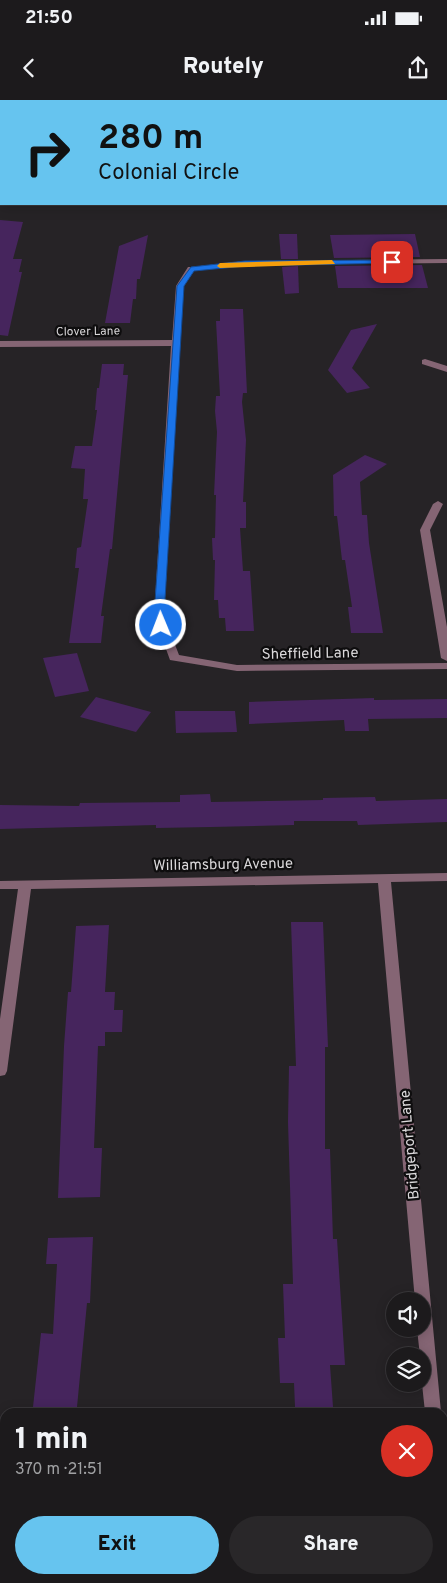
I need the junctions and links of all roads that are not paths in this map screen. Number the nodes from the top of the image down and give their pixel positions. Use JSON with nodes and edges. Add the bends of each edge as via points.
{"nodes":[{"id":1,"x":447,"y":261,"type":"edge"},
{"id":2,"x":176,"y":343,"type":"junction"},
{"id":3,"x":0,"y":344,"type":"edge"},
{"id":4,"x":425,"y":362,"type":"dead end"},
{"id":5,"x":447,"y":369,"type":"edge"},
{"id":6,"x":438,"y":504,"type":"dead end"},
{"id":7,"x":447,"y":658,"type":"edge"},
{"id":8,"x":447,"y":666,"type":"edge"},
{"id":9,"x":447,"y":877,"type":"edge"},
{"id":10,"x":384,"y":878,"type":"junction"},
{"id":11,"x":25,"y":884,"type":"junction"},
{"id":12,"x":0,"y":885,"type":"edge"},
{"id":13,"x":0,"y":1071,"type":"edge"},
{"id":14,"x":433,"y":1408,"type":"edge"}],
"edges":[{"from":1,"to":2,"type":"street","via":[[245,263],[191,269],[180,286]]},
{"from":2,"to":3,"type":"street","name":"Clover Lane"},
{"from":2,"to":8,"type":"street","name":"Sheffield Lane","via":[[159,616],[174,658],[237,668]]},
{"from":4,"to":5,"type":"street"},
{"from":6,"to":7,"type":"street","via":[[425,530]]},
{"from":9,"to":10,"type":"street","name":"Williamsburg Avenue"},
{"from":10,"to":11,"type":"street","name":"Williamsburg Avenue"},
{"from":10,"to":14,"type":"street","name":"Bridgeport Lane"},
{"from":11,"to":12,"type":"street","name":"Williamsburg Avenue"},
{"from":11,"to":13,"type":"street"}]}
